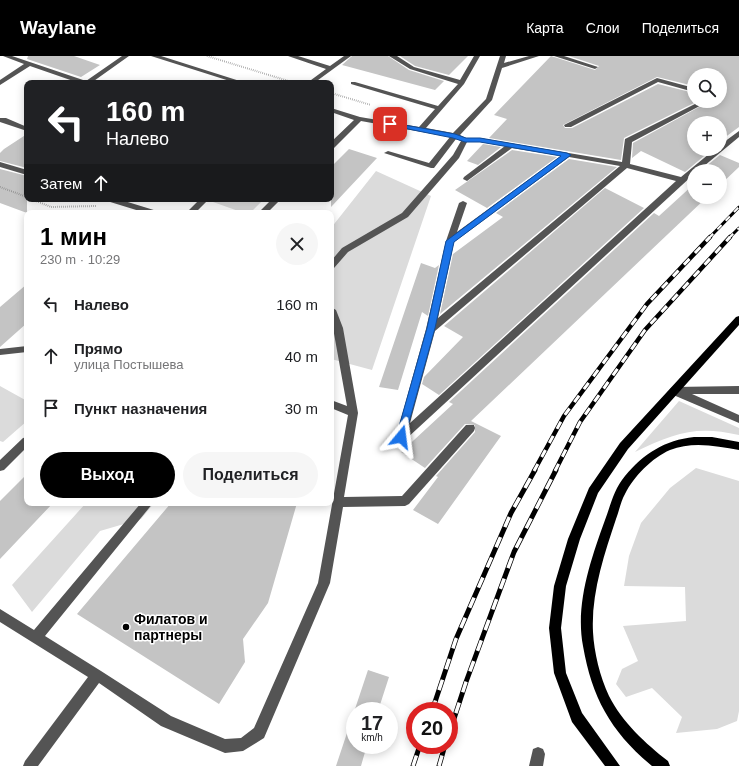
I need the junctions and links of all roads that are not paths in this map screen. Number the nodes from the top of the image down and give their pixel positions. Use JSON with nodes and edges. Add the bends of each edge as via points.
{"nodes":[{"id":1,"x":6,"y":56,"type":"edge"},
{"id":2,"x":126,"y":56,"type":"edge"},
{"id":3,"x":154,"y":56,"type":"edge"},
{"id":4,"x":291,"y":56,"type":"edge"},
{"id":5,"x":348,"y":56,"type":"edge"},
{"id":6,"x":392,"y":56,"type":"edge"},
{"id":7,"x":477,"y":56,"type":"edge"},
{"id":8,"x":503,"y":56,"type":"edge"},
{"id":9,"x":536,"y":56,"type":"edge"},
{"id":10,"x":557,"y":56,"type":"edge"},
{"id":11,"x":29,"y":64,"type":"junction"},
{"id":12,"x":499,"y":67,"type":"junction"},
{"id":13,"x":595,"y":67,"type":"dead end"},
{"id":14,"x":330,"y":68,"type":"junction"},
{"id":15,"x":224,"y":77,"type":"junction"},
{"id":16,"x":77,"y":80,"type":"edge"},
{"id":17,"x":90,"y":80,"type":"edge"},
{"id":18,"x":220,"y":80,"type":"edge"},
{"id":19,"x":234,"y":80,"type":"edge"},
{"id":20,"x":314,"y":80,"type":"edge"},
{"id":21,"x":0,"y":83,"type":"edge"},
{"id":22,"x":353,"y":83,"type":"dead end"},
{"id":23,"x":462,"y":83,"type":"junction"},
{"id":24,"x":687,"y":88,"type":"edge"},
{"id":25,"x":439,"y":108,"type":"junction"},
{"id":26,"x":692,"y":108,"type":"edge"},
{"id":27,"x":334,"y":111,"type":"edge"},
{"id":28,"x":359,"y":119,"type":"junction"},
{"id":29,"x":3,"y":120,"type":"dead end"},
{"id":30,"x":568,"y":124,"type":"dead end"},
{"id":31,"x":24,"y":128,"type":"edge"},
{"id":32,"x":421,"y":129,"type":"junction"},
{"id":33,"x":739,"y":133,"type":"edge"},
{"id":34,"x":455,"y":136,"type":"junction"},
{"id":35,"x":465,"y":140,"type":"junction"},
{"id":36,"x":334,"y":143,"type":"edge"},
{"id":37,"x":511,"y":145,"type":"junction"},
{"id":38,"x":388,"y":153,"type":"dead end"},
{"id":39,"x":567,"y":155,"type":"junction"},
{"id":40,"x":0,"y":164,"type":"edge"},
{"id":41,"x":626,"y":165,"type":"junction"},
{"id":42,"x":24,"y":172,"type":"edge"},
{"id":43,"x":467,"y":179,"type":"dead end"},
{"id":44,"x":682,"y":180,"type":"junction"},
{"id":45,"x":119,"y":202,"type":"edge"},
{"id":46,"x":202,"y":202,"type":"edge"},
{"id":47,"x":274,"y":202,"type":"edge"},
{"id":48,"x":463,"y":203,"type":"dead end"},
{"id":49,"x":145,"y":210,"type":"edge"},
{"id":50,"x":193,"y":210,"type":"edge"},
{"id":51,"x":265,"y":210,"type":"edge"},
{"id":52,"x":450,"y":241,"type":"junction"},
{"id":53,"x":334,"y":263,"type":"edge"},
{"id":54,"x":334,"y":318,"type":"edge"},
{"id":55,"x":739,"y":319,"type":"edge"},
{"id":56,"x":431,"y":328,"type":"junction"},
{"id":57,"x":24,"y":349,"type":"edge"},
{"id":58,"x":0,"y":352,"type":"edge"},
{"id":59,"x":739,"y":390,"type":"edge"},
{"id":60,"x":674,"y":391,"type":"junction"},
{"id":61,"x":334,"y":405,"type":"edge"},
{"id":62,"x":353,"y":413,"type":"junction"},
{"id":63,"x":739,"y":419,"type":"edge"},
{"id":64,"x":470,"y":428,"type":"dead end"},
{"id":65,"x":24,"y":444,"type":"edge"},
{"id":66,"x":739,"y":446,"type":"edge"},
{"id":67,"x":0,"y":467,"type":"edge"},
{"id":68,"x":338,"y":502,"type":"junction"},
{"id":69,"x":145,"y":506,"type":"edge"},
{"id":70,"x":0,"y":615,"type":"edge"},
{"id":71,"x":36,"y":637,"type":"junction"},
{"id":72,"x":97,"y":675,"type":"junction"},
{"id":73,"x":30,"y":766,"type":"edge"},
{"id":74,"x":613,"y":766,"type":"edge"},
{"id":75,"x":663,"y":766,"type":"edge"}],
"edges":[{"from":1,"to":11,"type":"street"},
{"from":2,"to":17,"type":"street"},
{"from":3,"to":15,"type":"street"},
{"from":4,"to":14,"type":"street"},
{"from":5,"to":14,"type":"street"},
{"from":6,"to":23,"type":"street","via":[[412,68]]},
{"from":7,"to":23,"type":"street"},
{"from":8,"to":12,"type":"street"},
{"from":9,"to":12,"type":"street"},
{"from":10,"to":13,"type":"street"},
{"from":11,"to":16,"type":"street"},
{"from":11,"to":21,"type":"street"},
{"from":12,"to":34,"type":"street","via":[[489,100]]},
{"from":14,"to":20,"type":"street"},
{"from":15,"to":18,"type":"street"},
{"from":15,"to":19,"type":"street"},
{"from":22,"to":25,"type":"street"},
{"from":23,"to":25,"type":"street"},
{"from":24,"to":30,"type":"street","via":[[657,80]]},
{"from":25,"to":32,"type":"street"},
{"from":26,"to":41,"type":"street","via":[[628,141]]},
{"from":27,"to":28,"type":"street"},
{"from":28,"to":32,"type":"street"},
{"from":28,"to":36,"type":"street"},
{"from":29,"to":31,"type":"street"},
{"from":32,"to":34,"type":"street"},
{"from":33,"to":44,"type":"street"},
{"from":34,"to":35,"type":"street"},
{"from":34,"to":38,"type":"street","via":[[431,166]]},
{"from":35,"to":37,"type":"street"},
{"from":35,"to":53,"type":"street","via":[[456,156],[405,215],[346,250]]},
{"from":37,"to":39,"type":"street"},
{"from":37,"to":43,"type":"street"},
{"from":39,"to":41,"type":"street"},
{"from":39,"to":52,"type":"street"},
{"from":40,"to":42,"type":"street"},
{"from":41,"to":44,"type":"street"},
{"from":41,"to":56,"type":"street"},
{"from":44,"to":56,"type":"street","via":[[401,437]]},
{"from":45,"to":49,"type":"street"},
{"from":46,"to":50,"type":"street"},
{"from":47,"to":51,"type":"street"},
{"from":48,"to":52,"type":"street"},
{"from":52,"to":56,"type":"street"},
{"from":54,"to":62,"type":"street"},
{"from":55,"to":60,"type":"main road"},
{"from":57,"to":58,"type":"street"},
{"from":59,"to":60,"type":"street"},
{"from":60,"to":63,"type":"street"},
{"from":60,"to":74,"type":"main road","via":[[624,446],[593,491],[574,539],[560,586],[555,628],[560,673],[577,716]]},
{"from":61,"to":62,"type":"street"},
{"from":62,"to":68,"type":"street"},
{"from":64,"to":68,"type":"street","via":[[405,500]]},
{"from":65,"to":67,"type":"street"},
{"from":66,"to":75,"type":"main road","via":[[696,441],[667,447],[640,465],[620,492],[599,551],[591,588],[587,631],[594,667],[605,701],[626,731]]},
{"from":68,"to":72,"type":"street","via":[[324,583],[259,733],[243,744],[225,746],[166,721]]},
{"from":69,"to":71,"type":"street"},
{"from":70,"to":71,"type":"street"},
{"from":71,"to":72,"type":"street"},
{"from":72,"to":73,"type":"street"}]}
